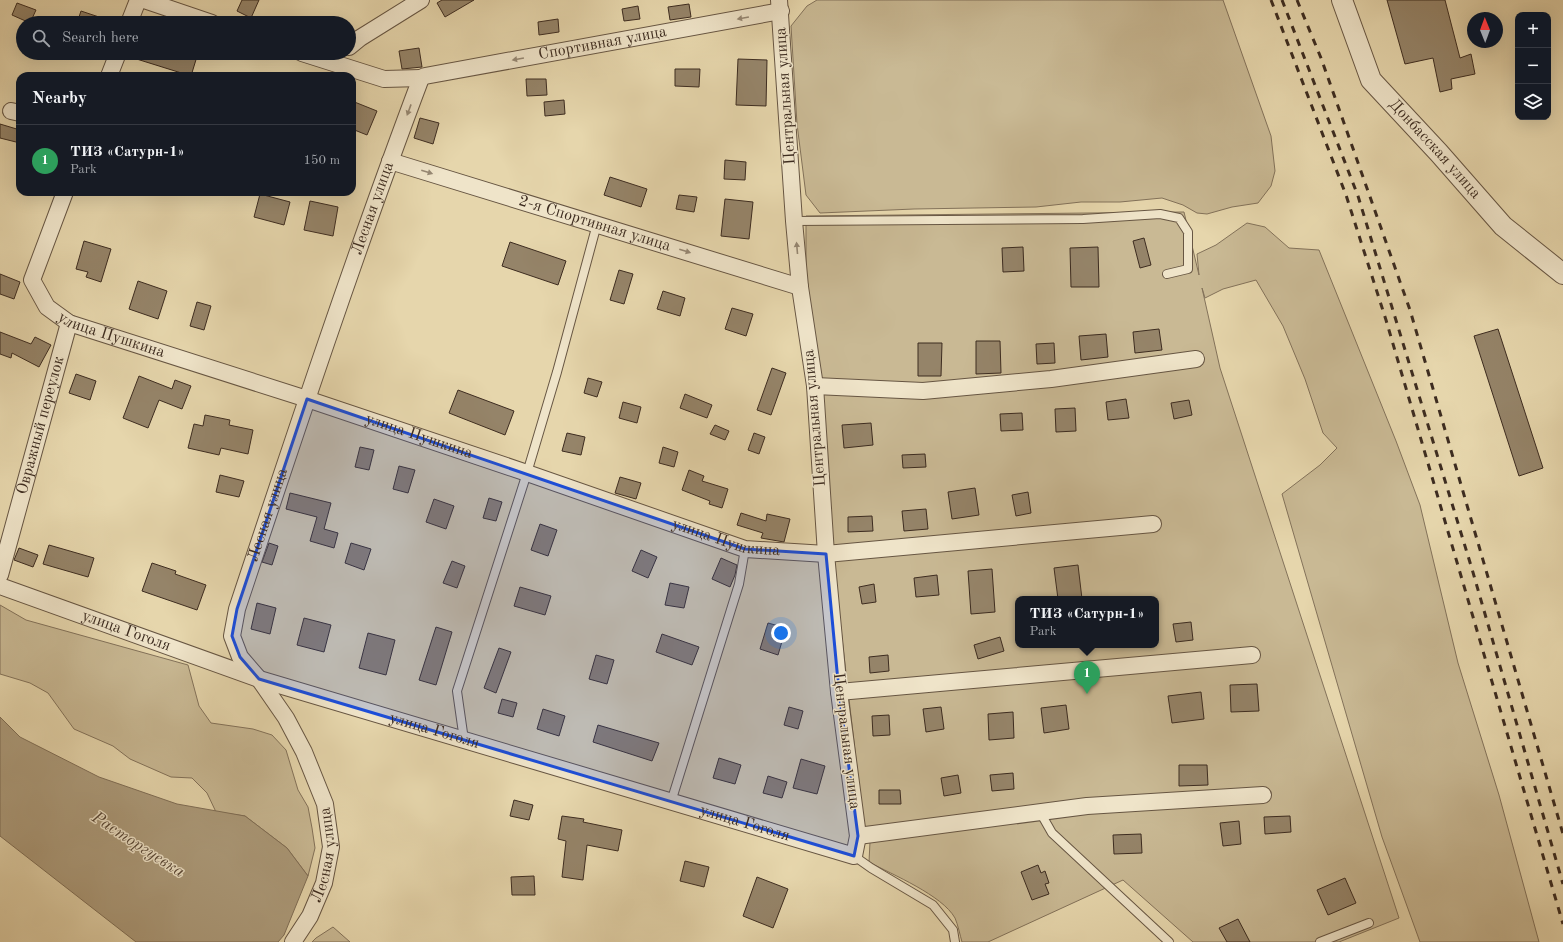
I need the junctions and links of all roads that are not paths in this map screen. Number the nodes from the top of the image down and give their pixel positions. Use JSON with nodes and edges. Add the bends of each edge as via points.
{"nodes":[{"id":1,"x":138,"y":0,"type":"edge"},
{"id":2,"x":144,"y":0,"type":"edge"},
{"id":3,"x":421,"y":0,"type":"edge"},
{"id":4,"x":1342,"y":0,"type":"edge"},
{"id":5,"x":780,"y":6,"type":"edge"},
{"id":6,"x":132,"y":16,"type":"edge"},
{"id":7,"x":191,"y":16,"type":"edge"},
{"id":8,"x":356,"y":41,"type":"edge"},
{"id":9,"x":115,"y":60,"type":"edge"},
{"id":10,"x":341,"y":60,"type":"edge"},
{"id":11,"x":111,"y":72,"type":"edge"},
{"id":12,"x":423,"y":77,"type":"junction"},
{"id":13,"x":390,"y":161,"type":"junction"},
{"id":14,"x":64,"y":196,"type":"edge"},
{"id":15,"x":794,"y":222,"type":"junction"},
{"id":16,"x":597,"y":224,"type":"junction"},
{"id":17,"x":1167,"y":274,"type":"dead end"},
{"id":18,"x":1563,"y":274,"type":"edge"},
{"id":19,"x":800,"y":287,"type":"junction"},
{"id":20,"x":69,"y":323,"type":"junction"},
{"id":21,"x":1196,"y":359,"type":"dead end"},
{"id":22,"x":815,"y":386,"type":"junction"},
{"id":23,"x":307,"y":399,"type":"junction"},
{"id":24,"x":528,"y":473,"type":"junction"},
{"id":25,"x":1153,"y":524,"type":"dead end"},
{"id":26,"x":745,"y":549,"type":"junction"},
{"id":27,"x":826,"y":554,"type":"junction"},
{"id":28,"x":0,"y":575,"type":"edge"},
{"id":29,"x":0,"y":586,"type":"edge"},
{"id":30,"x":1252,"y":655,"type":"dead end"},
{"id":31,"x":260,"y":679,"type":"junction"},
{"id":32,"x":839,"y":692,"type":"junction"},
{"id":33,"x":464,"y":740,"type":"junction"},
{"id":34,"x":1262,"y":795,"type":"dead end"},
{"id":35,"x":671,"y":802,"type":"junction"},
{"id":36,"x":1040,"y":812,"type":"junction"},
{"id":37,"x":858,"y":836,"type":"junction"},
{"id":38,"x":854,"y":856,"type":"junction"},
{"id":39,"x":1369,"y":923,"type":"dead end"},
{"id":40,"x":293,"y":942,"type":"edge"},
{"id":41,"x":955,"y":942,"type":"edge"},
{"id":42,"x":1169,"y":942,"type":"edge"},
{"id":43,"x":1320,"y":942,"type":"edge"}],
"edges":[{"from":1,"to":6,"type":"street"},
{"from":2,"to":7,"type":"street"},
{"from":3,"to":8,"type":"street"},
{"from":4,"to":18,"type":"street","name":"Донбасская улица","via":[[1371,80],[1503,226]]},
{"from":5,"to":12,"type":"street","name":"Спортивная улица","one_way":true},
{"from":5,"to":15,"type":"street","name":"Центральная улица"},
{"from":9,"to":11,"type":"street"},
{"from":10,"to":12,"type":"street","via":[[384,79]]},
{"from":12,"to":13,"type":"street","name":"Лесная улица","one_way":true},
{"from":13,"to":16,"type":"street","name":"2-я Спортивная улица","one_way":true},
{"from":13,"to":23,"type":"street","name":"Лесная улица"},
{"from":14,"to":20,"type":"street","name":"улица Пушкина","via":[[32,280],[47,307]]},
{"from":15,"to":17,"type":"lane","via":[[1076,219],[1160,214],[1179,218],[1188,232],[1188,269]]},
{"from":19,"to":15,"type":"street","name":"Центральная улица","one_way":true},
{"from":16,"to":19,"type":"street","name":"2-я Спортивная улица","one_way":true},
{"from":16,"to":24,"type":"lane"},
{"from":19,"to":22,"type":"street","name":"Центральная улица"},
{"from":20,"to":23,"type":"street","name":"улица Пушкина"},
{"from":20,"to":28,"type":"street","name":"Овражный переулок"},
{"from":21,"to":22,"type":"street","via":[[1051,379],[923,391]]},
{"from":22,"to":27,"type":"street","name":"Центральная улица"},
{"from":23,"to":24,"type":"street","name":"улица Пушкина"},
{"from":23,"to":31,"type":"street","name":"Лесная улица","via":[[237,609],[232,636],[240,657]]},
{"from":24,"to":26,"type":"street","name":"улица Пушкина"},
{"from":24,"to":33,"type":"lane","via":[[457,691]]},
{"from":25,"to":27,"type":"street","name":"улица Пушкина"},
{"from":26,"to":27,"type":"street","name":"улица Пушкина"},
{"from":26,"to":35,"type":"lane","via":[[739,584]]},
{"from":27,"to":32,"type":"street","name":"Центральная улица"},
{"from":29,"to":31,"type":"street","name":"улица Гоголя"},
{"from":30,"to":32,"type":"street"},
{"from":31,"to":33,"type":"street","name":"улица Гоголя"},
{"from":31,"to":40,"type":"street","name":"Лесная улица","via":[[286,718],[304,752],[325,804],[330,847],[324,883],[310,916]]},
{"from":32,"to":37,"type":"street","name":"Центральная улица"},
{"from":33,"to":35,"type":"street","name":"улица Гоголя"},
{"from":34,"to":36,"type":"street","via":[[1087,806]]},
{"from":35,"to":38,"type":"street","name":"улица Гоголя"},
{"from":36,"to":37,"type":"street"},
{"from":36,"to":42,"type":"lane","via":[[1052,833]]},
{"from":37,"to":38,"type":"street"},
{"from":38,"to":41,"type":"lane","via":[[934,905],[953,930]]},
{"from":39,"to":43,"type":"lane"}]}
